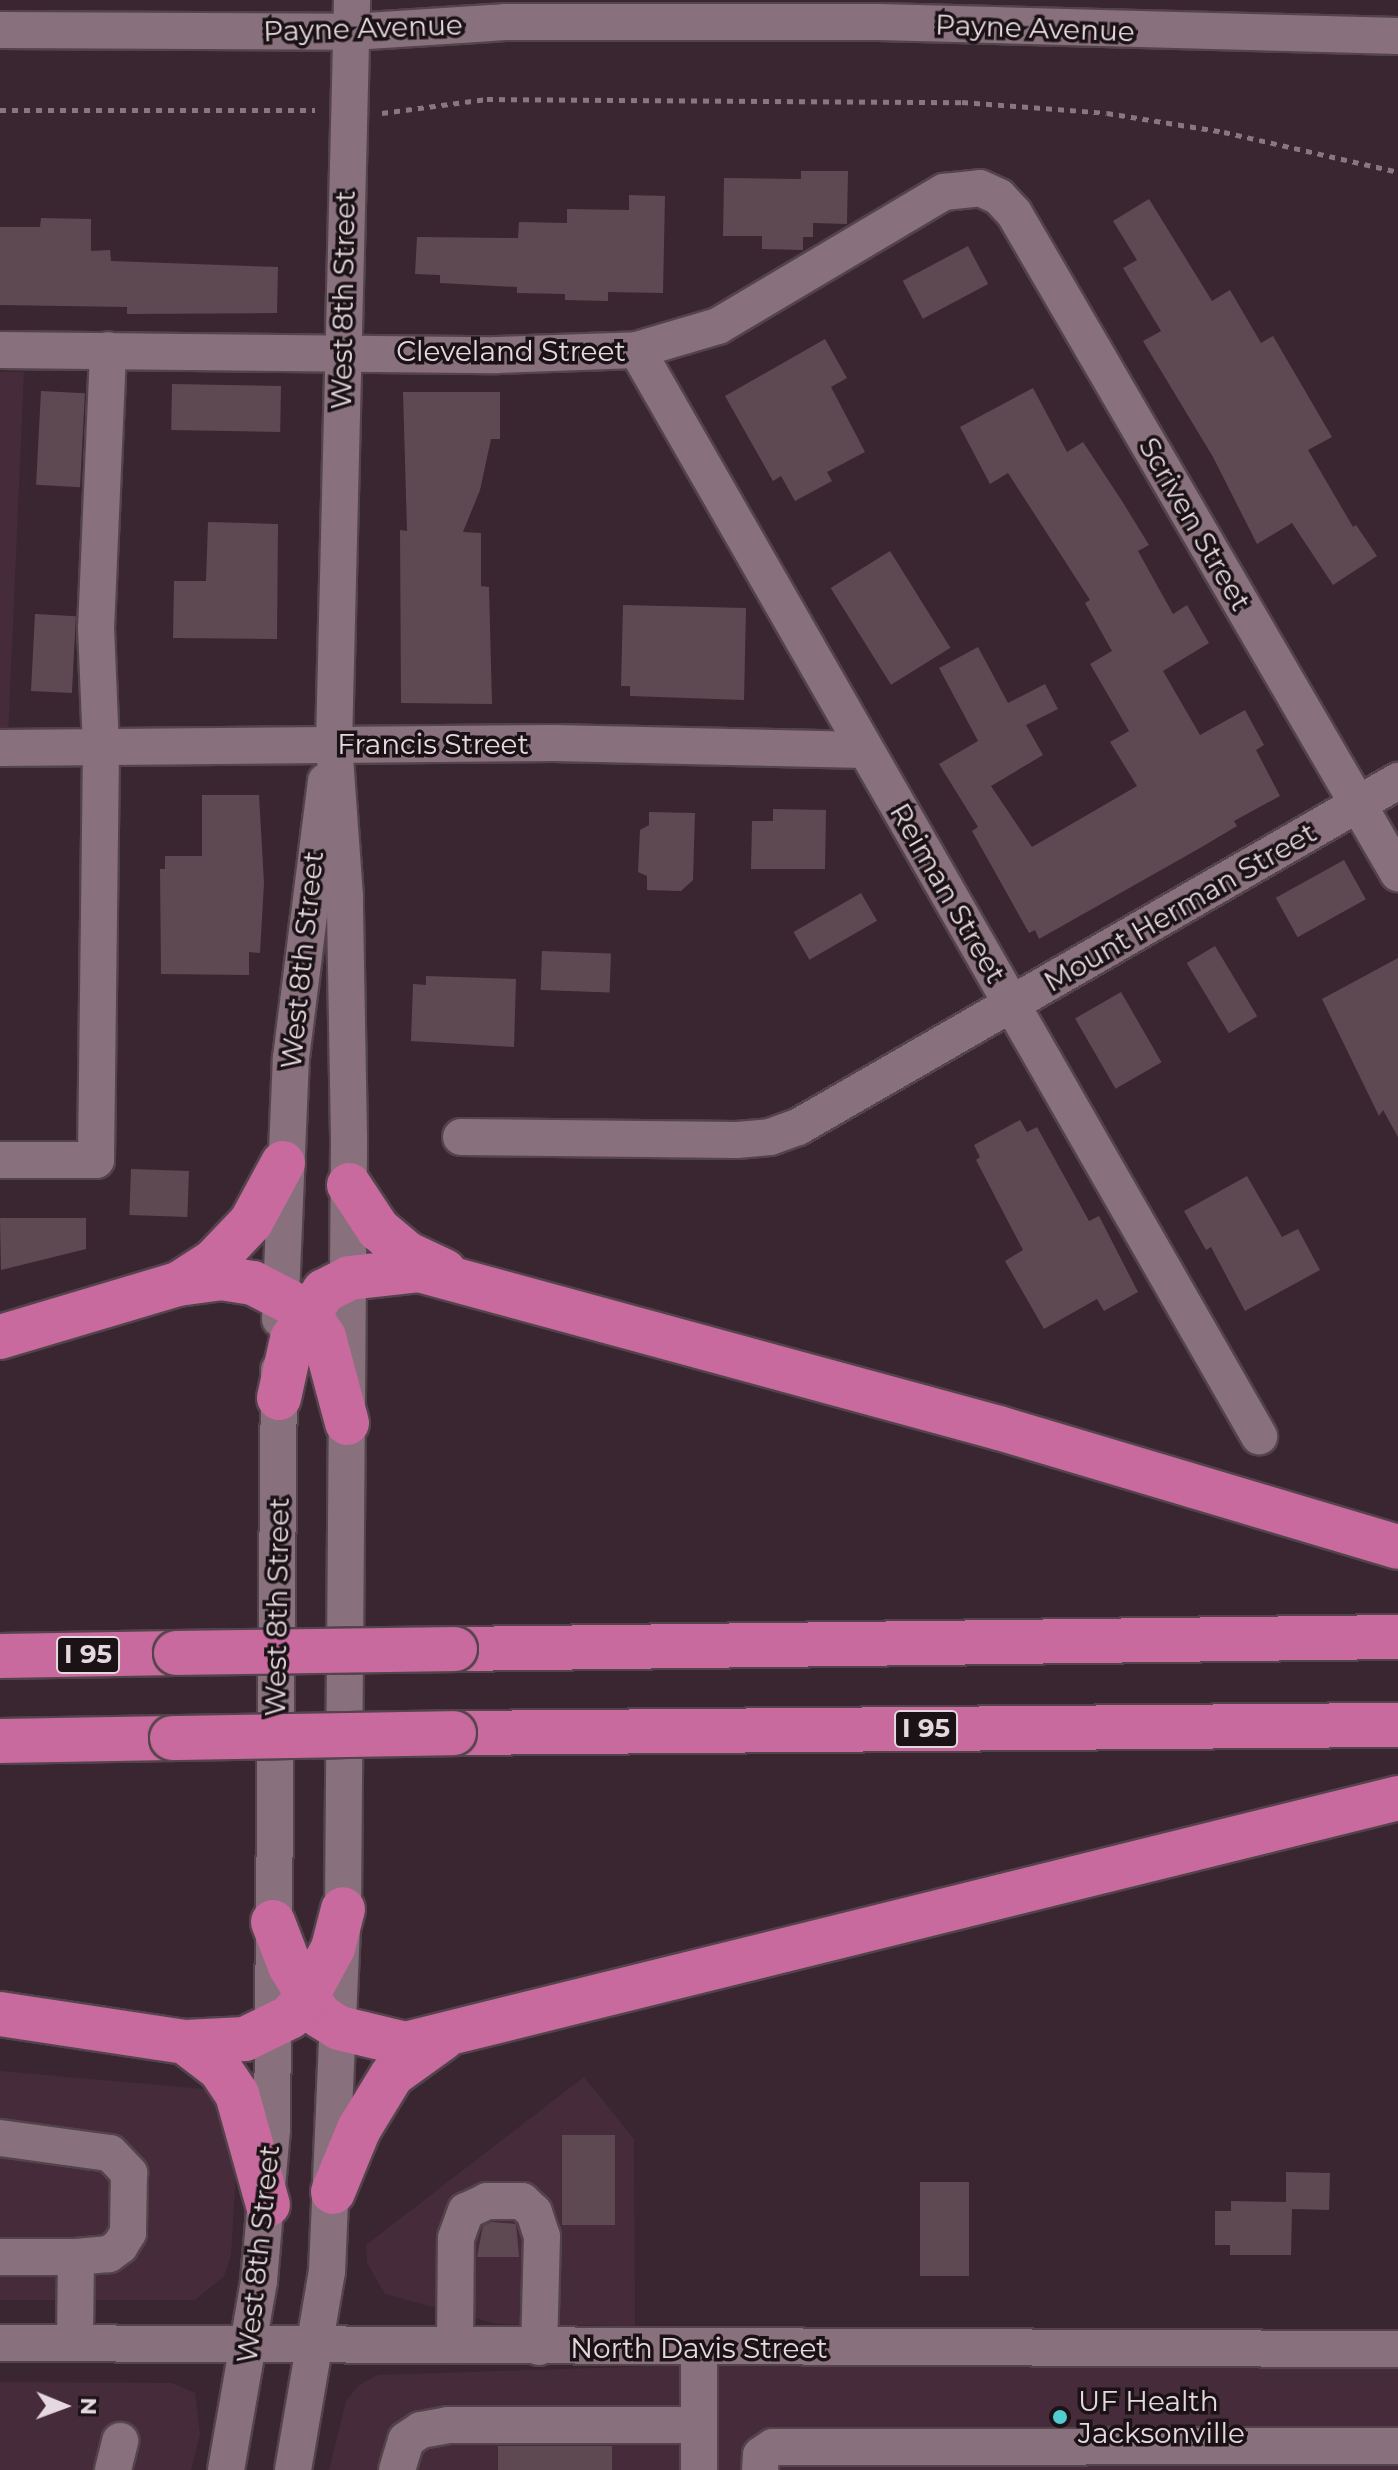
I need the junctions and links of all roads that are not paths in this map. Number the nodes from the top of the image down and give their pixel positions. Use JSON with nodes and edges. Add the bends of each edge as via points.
{"nodes":[{"id":1,"x":879,"y":11,"type":"edge"},
{"id":2,"x":352,"y":16,"type":"edge"},
{"id":3,"x":0,"y":30,"type":"edge"},
{"id":4,"x":1398,"y":36,"type":"edge"},
{"id":5,"x":980,"y":188,"type":"joint"},
{"id":6,"x":0,"y":350,"type":"edge"},
{"id":7,"x":108,"y":350,"type":"junction"},
{"id":8,"x":637,"y":350,"type":"junction"},
{"id":9,"x":342,"y":351,"type":"junction"},
{"id":10,"x":334,"y":744,"type":"junction"},
{"id":11,"x":101,"y":747,"type":"junction"},
{"id":12,"x":0,"y":748,"type":"edge"},
{"id":13,"x":865,"y":750,"type":"junction"},
{"id":14,"x":1398,"y":781,"type":"edge"},
{"id":15,"x":1358,"y":804,"type":"junction"},
{"id":16,"x":1398,"y":873,"type":"edge"},
{"id":17,"x":1012,"y":1004,"type":"junction"},
{"id":18,"x":461,"y":1137,"type":"dead end"},
{"id":19,"x":0,"y":1160,"type":"edge"},
{"id":20,"x":283,"y":1163,"type":"junction"},
{"id":21,"x":349,"y":1185,"type":"junction"},
{"id":22,"x":457,"y":1277,"type":"junction"},
{"id":23,"x":349,"y":1278,"type":"junction"},
{"id":24,"x":178,"y":1284,"type":"junction"},
{"id":25,"x":293,"y":1303,"type":"junction"},
{"id":26,"x":0,"y":1337,"type":"edge"},
{"id":27,"x":279,"y":1398,"type":"joint"},
{"id":28,"x":347,"y":1423,"type":"junction"},
{"id":29,"x":1259,"y":1436,"type":"dead end"},
{"id":30,"x":1398,"y":1547,"type":"edge"},
{"id":31,"x":1398,"y":1637,"type":"edge"},
{"id":32,"x":0,"y":1656,"type":"edge"},
{"id":33,"x":1398,"y":1725,"type":"edge"},
{"id":34,"x":0,"y":1741,"type":"edge"},
{"id":35,"x":1398,"y":1798,"type":"edge"},
{"id":36,"x":343,"y":1909,"type":"junction"},
{"id":37,"x":273,"y":1922,"type":"junction"},
{"id":38,"x":306,"y":1998,"type":"junction"},
{"id":39,"x":0,"y":2014,"type":"edge"},
{"id":40,"x":339,"y":2028,"type":"junction"},
{"id":41,"x":273,"y":2029,"type":"junction"},
{"id":42,"x":443,"y":2038,"type":"junction"},
{"id":43,"x":185,"y":2042,"type":"junction"},
{"id":44,"x":0,"y":2138,"type":"edge"},
{"id":45,"x":333,"y":2192,"type":"junction"},
{"id":46,"x":268,"y":2205,"type":"junction"},
{"id":47,"x":0,"y":2257,"type":"edge"},
{"id":48,"x":76,"y":2257,"type":"junction"},
{"id":49,"x":0,"y":2343,"type":"edge"},
{"id":50,"x":75,"y":2343,"type":"junction"},
{"id":51,"x":250,"y":2343,"type":"junction"},
{"id":52,"x":318,"y":2344,"type":"junction"},
{"id":53,"x":455,"y":2345,"type":"junction"},
{"id":54,"x":539,"y":2347,"type":"junction"},
{"id":55,"x":1398,"y":2349,"type":"edge"},
{"id":56,"x":699,"y":2350,"type":"junction"},
{"id":57,"x":698,"y":2425,"type":"junction"},
{"id":58,"x":1398,"y":2446,"type":"edge"},
{"id":59,"x":1027,"y":2457,"type":"edge"},
{"id":60,"x":1298,"y":2457,"type":"edge"},
{"id":61,"x":226,"y":2470,"type":"edge"},
{"id":62,"x":293,"y":2470,"type":"edge"},
{"id":63,"x":397,"y":2470,"type":"edge"},
{"id":64,"x":699,"y":2470,"type":"edge"},
{"id":65,"x":760,"y":2470,"type":"edge"}],
"edges":[{"from":1,"to":2,"type":"street","name":"Payne Avenue","via":[[505,22]]},
{"from":1,"to":4,"type":"street","name":"Payne Avenue"},
{"from":2,"to":3,"type":"street","name":"Payne Avenue"},
{"from":2,"to":9,"type":"street","name":"West 8th Street"},
{"from":5,"to":8,"type":"street","name":"Cleveland Street","via":[[944,192],[718,326]]},
{"from":5,"to":15,"type":"street","name":"Scriven Street","via":[[999,197],[1014,213]]},
{"from":6,"to":7,"type":"street","name":"Cleveland Street"},
{"from":7,"to":9,"type":"street","name":"Cleveland Street"},
{"from":7,"to":11,"type":"street","via":[[96,628]]},
{"from":8,"to":9,"type":"street","name":"Cleveland Street","via":[[497,355]]},
{"from":8,"to":13,"type":"street","name":"Reiman Street"},
{"from":9,"to":10,"type":"street","name":"West 8th Street"},
{"from":10,"to":11,"type":"street","name":"Francis Street"},
{"from":10,"to":13,"type":"street","name":"Francis Street"},
{"from":10,"to":20,"type":"street","name":"West 8th Street","via":[[309,887]]},
{"from":10,"to":21,"type":"street","name":"West 8th Street","via":[[345,897]]},
{"from":11,"to":12,"type":"street","name":"Francis Street"},
{"from":11,"to":19,"type":"street","via":[[96,1160]]},
{"from":13,"to":17,"type":"street","name":"Reiman Street"},
{"from":14,"to":15,"type":"street","name":"Mount Herman Street"},
{"from":15,"to":16,"type":"street","name":"Scriven Street"},
{"from":15,"to":17,"type":"street","name":"Mount Herman Street"},
{"from":17,"to":18,"type":"street","name":"Mount Herman Street","via":[[798,1127],[770,1137]]},
{"from":17,"to":29,"type":"street","name":"Reiman Street"},
{"from":20,"to":24,"type":"highway","via":[[251,1222],[214,1261]]},
{"from":20,"to":25,"type":"street","name":"West 8th Street"},
{"from":21,"to":22,"type":"highway","via":[[378,1229],[408,1254]]},
{"from":21,"to":23,"type":"street","name":"West 8th Street"},
{"from":22,"to":23,"type":"highway","via":[[419,1270]]},
{"from":22,"to":30,"type":"highway"},
{"from":23,"to":25,"type":"highway"},
{"from":23,"to":28,"type":"street","name":"West 8th Street"},
{"from":24,"to":25,"type":"highway","via":[[221,1278],[253,1283]]},
{"from":24,"to":26,"type":"highway"},
{"from":25,"to":27,"type":"highway","via":[[292,1339]]},
{"from":25,"to":28,"type":"highway","via":[[324,1337]]},
{"from":27,"to":37,"type":"street","name":"West 8th Street"},
{"from":28,"to":36,"type":"street","name":"West 8th Street"},
{"from":31,"to":32,"type":"highway","number":"I 95","bridge":true},
{"from":33,"to":34,"type":"highway","number":"I 95","bridge":true},
{"from":35,"to":42,"type":"highway"},
{"from":36,"to":38,"type":"highway","via":[[333,1948]]},
{"from":36,"to":40,"type":"street","name":"West 8th Street"},
{"from":37,"to":38,"type":"highway"},
{"from":37,"to":41,"type":"street","name":"West 8th Street"},
{"from":38,"to":40,"type":"highway"},
{"from":38,"to":41,"type":"highway"},
{"from":39,"to":43,"type":"highway"},
{"from":40,"to":42,"type":"highway","via":[[405,2044]]},
{"from":40,"to":45,"type":"street","name":"West 8th Street"},
{"from":41,"to":43,"type":"highway","via":[[245,2039]]},
{"from":41,"to":46,"type":"street","name":"West 8th Street"},
{"from":42,"to":45,"type":"highway","via":[[392,2075],[359,2129]]},
{"from":43,"to":46,"type":"highway","via":[[220,2069],[237,2094]]},
{"from":44,"to":48,"type":"street","via":[[80,2146],[122,2160],[129,2173],[128,2233],[109,2254]]},
{"from":45,"to":52,"type":"street","name":"West 8th Street"},
{"from":46,"to":51,"type":"street","name":"West 8th Street"},
{"from":47,"to":48,"type":"street"},
{"from":48,"to":50,"type":"street"},
{"from":49,"to":50,"type":"street","name":"North Davis Street"},
{"from":50,"to":51,"type":"street","name":"North Davis Street"},
{"from":51,"to":52,"type":"street","name":"North Davis Street"},
{"from":51,"to":61,"type":"street","name":"West 8th Street"},
{"from":52,"to":53,"type":"street","name":"North Davis Street"},
{"from":52,"to":62,"type":"street","name":"West 8th Street"},
{"from":53,"to":54,"type":"street","name":"North Davis Street"},
{"from":53,"to":54,"type":"street","via":[[456,2238],[466,2211],[487,2201],[522,2201],[534,2212],[542,2236]]},
{"from":54,"to":56,"type":"street","name":"North Davis Street"},
{"from":55,"to":56,"type":"street","name":"North Davis Street"},
{"from":56,"to":57,"type":"street"},
{"from":57,"to":63,"type":"street","via":[[448,2425],[421,2430],[406,2440]]},
{"from":57,"to":64,"type":"street"},
{"from":58,"to":60,"type":"street"},
{"from":59,"to":60,"type":"street"},
{"from":59,"to":65,"type":"street","via":[[773,2447],[761,2455]]}]}
